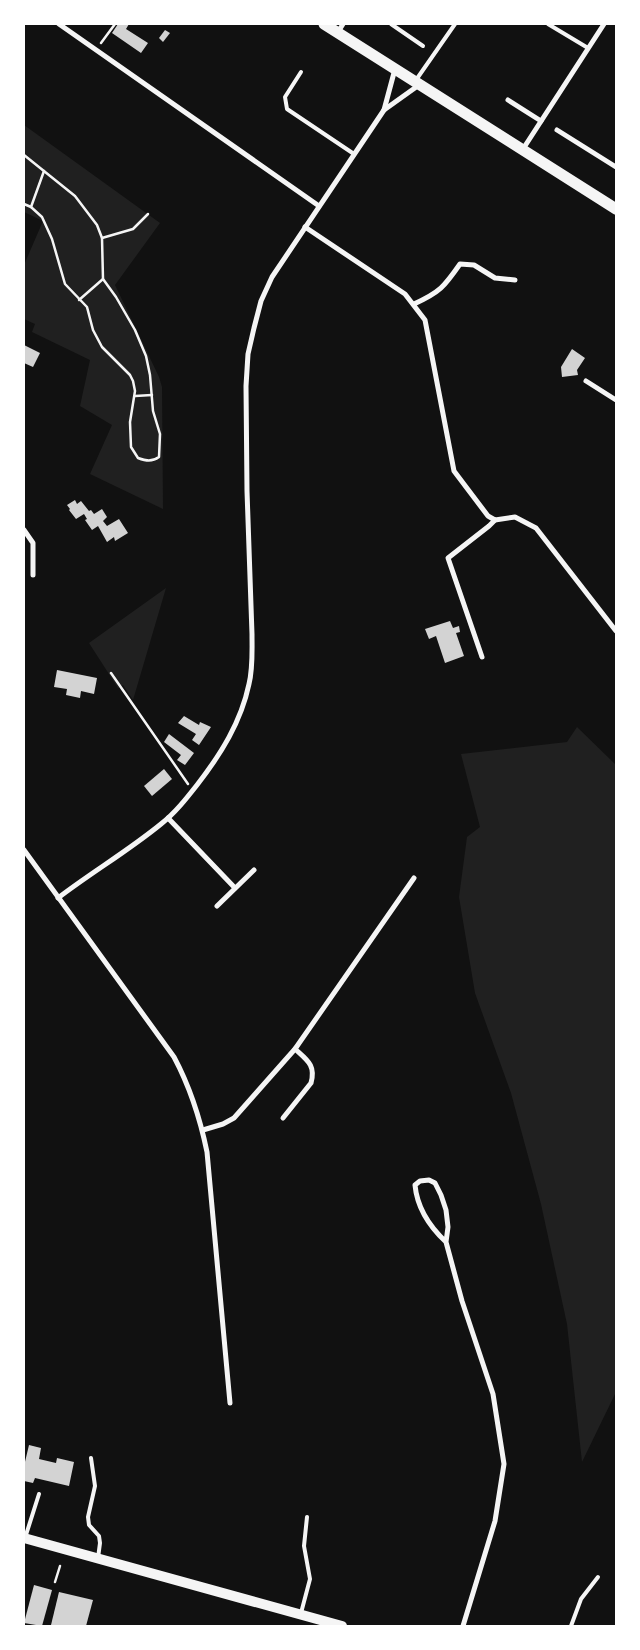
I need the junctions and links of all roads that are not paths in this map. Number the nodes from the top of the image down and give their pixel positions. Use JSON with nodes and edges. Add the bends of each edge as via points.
{"nodes":[{"id":1,"x":59,"y":24,"type":"edge"},
{"id":2,"x":324,"y":24,"type":"edge"},
{"id":3,"x":391,"y":24,"type":"edge"},
{"id":4,"x":455,"y":24,"type":"edge"},
{"id":5,"x":548,"y":24,"type":"edge"},
{"id":6,"x":604,"y":24,"type":"edge"},
{"id":7,"x":340,"y":28,"type":"edge"},
{"id":8,"x":423,"y":46,"type":"dead end"},
{"id":9,"x":588,"y":48,"type":"junction"},
{"id":10,"x":395,"y":69,"type":"junction"},
{"id":11,"x":302,"y":72,"type":"dead end"},
{"id":12,"x":417,"y":83,"type":"junction"},
{"id":13,"x":508,"y":100,"type":"dead end"},
{"id":14,"x":384,"y":110,"type":"junction"},
{"id":15,"x":540,"y":121,"type":"junction"},
{"id":16,"x":557,"y":130,"type":"dead end"},
{"id":17,"x":523,"y":150,"type":"junction"},
{"id":18,"x":354,"y":154,"type":"junction"},
{"id":19,"x":616,"y":168,"type":"edge"},
{"id":20,"x":319,"y":206,"type":"junction"},
{"id":21,"x":616,"y":209,"type":"edge"},
{"id":22,"x":305,"y":227,"type":"junction"},
{"id":23,"x":515,"y":280,"type":"dead end"},
{"id":24,"x":414,"y":304,"type":"junction"},
{"id":25,"x":586,"y":381,"type":"dead end"},
{"id":26,"x":616,"y":400,"type":"edge"},
{"id":27,"x":495,"y":520,"type":"junction"},
{"id":28,"x":24,"y":530,"type":"edge"},
{"id":29,"x":34,"y":574,"type":"dead end"},
{"id":30,"x":616,"y":631,"type":"edge"},
{"id":31,"x":482,"y":657,"type":"dead end"},
{"id":32,"x":168,"y":818,"type":"junction"},
{"id":33,"x":24,"y":850,"type":"edge"},
{"id":34,"x":254,"y":870,"type":"dead end"},
{"id":35,"x":414,"y":878,"type":"dead end"},
{"id":36,"x":235,"y":888,"type":"junction"},
{"id":37,"x":58,"y":898,"type":"junction"},
{"id":38,"x":217,"y":906,"type":"dead end"},
{"id":39,"x":295,"y":1049,"type":"junction"},
{"id":40,"x":283,"y":1118,"type":"dead end"},
{"id":41,"x":203,"y":1130,"type":"junction"},
{"id":42,"x":446,"y":1242,"type":"junction"},
{"id":43,"x":230,"y":1403,"type":"dead end"},
{"id":44,"x":91,"y":1458,"type":"dead end"},
{"id":45,"x":39,"y":1494,"type":"dead end"},
{"id":46,"x":307,"y":1517,"type":"dead end"},
{"id":47,"x":24,"y":1538,"type":"edge"},
{"id":48,"x":98,"y":1558,"type":"junction"},
{"id":49,"x":598,"y":1577,"type":"dead end"},
{"id":50,"x":301,"y":1615,"type":"junction"},
{"id":51,"x":342,"y":1626,"type":"edge"},
{"id":52,"x":463,"y":1626,"type":"edge"},
{"id":53,"x":571,"y":1626,"type":"edge"}],
"edges":[{"from":1,"to":20,"type":"street"},
{"from":2,"to":7,"type":"main road"},
{"from":3,"to":8,"type":"lane"},
{"from":4,"to":12,"type":"lane"},
{"from":5,"to":9,"type":"lane"},
{"from":6,"to":9,"type":"street"},
{"from":7,"to":10,"type":"main road"},
{"from":9,"to":15,"type":"street"},
{"from":10,"to":12,"type":"main road"},
{"from":10,"to":14,"type":"street"},
{"from":11,"to":18,"type":"lane","via":[[285,97],[287,109]]},
{"from":12,"to":14,"type":"street"},
{"from":12,"to":17,"type":"main road"},
{"from":13,"to":15,"type":"street"},
{"from":14,"to":18,"type":"street"},
{"from":15,"to":17,"type":"street"},
{"from":16,"to":19,"type":"street"},
{"from":17,"to":21,"type":"main road"},
{"from":18,"to":20,"type":"street"},
{"from":20,"to":22,"type":"street"},
{"from":22,"to":24,"type":"street","via":[[405,294]]},
{"from":22,"to":32,"type":"street","via":[[272,277],[261,301],[248,354],[246,466],[252,634],[249,683],[239,717],[221,752]]},
{"from":23,"to":24,"type":"street","via":[[495,278],[474,265],[460,264],[446,285]]},
{"from":24,"to":27,"type":"street","via":[[425,320],[454,471],[488,516]]},
{"from":25,"to":26,"type":"street"},
{"from":27,"to":30,"type":"street","via":[[515,517],[536,528]]},
{"from":27,"to":31,"type":"street","via":[[448,558]]},
{"from":28,"to":29,"type":"street","via":[[33,543]]},
{"from":32,"to":36,"type":"street"},
{"from":32,"to":37,"type":"street"},
{"from":33,"to":37,"type":"street"},
{"from":34,"to":36,"type":"street"},
{"from":35,"to":39,"type":"street"},
{"from":36,"to":38,"type":"street"},
{"from":37,"to":41,"type":"street","via":[[174,1057],[191,1092]]},
{"from":39,"to":40,"type":"street","via":[[310,1065],[313,1078]]},
{"from":39,"to":41,"type":"street","via":[[234,1118]]},
{"from":41,"to":43,"type":"street","via":[[210,1175]]},
{"from":42,"to":42,"type":"street","via":[[434,1231],[422,1211],[415,1185],[420,1181],[435,1183],[441,1194],[448,1227]]},
{"from":42,"to":52,"type":"street","via":[[492,1394],[504,1464],[495,1521]]},
{"from":44,"to":48,"type":"lane","via":[[95,1486],[88,1517],[89,1525],[99,1536]]},
{"from":45,"to":47,"type":"lane"},
{"from":46,"to":50,"type":"lane","via":[[304,1546],[310,1579]]},
{"from":47,"to":48,"type":"main road"},
{"from":48,"to":50,"type":"main road"},
{"from":49,"to":53,"type":"lane","via":[[581,1599]]},
{"from":50,"to":51,"type":"main road"}]}
